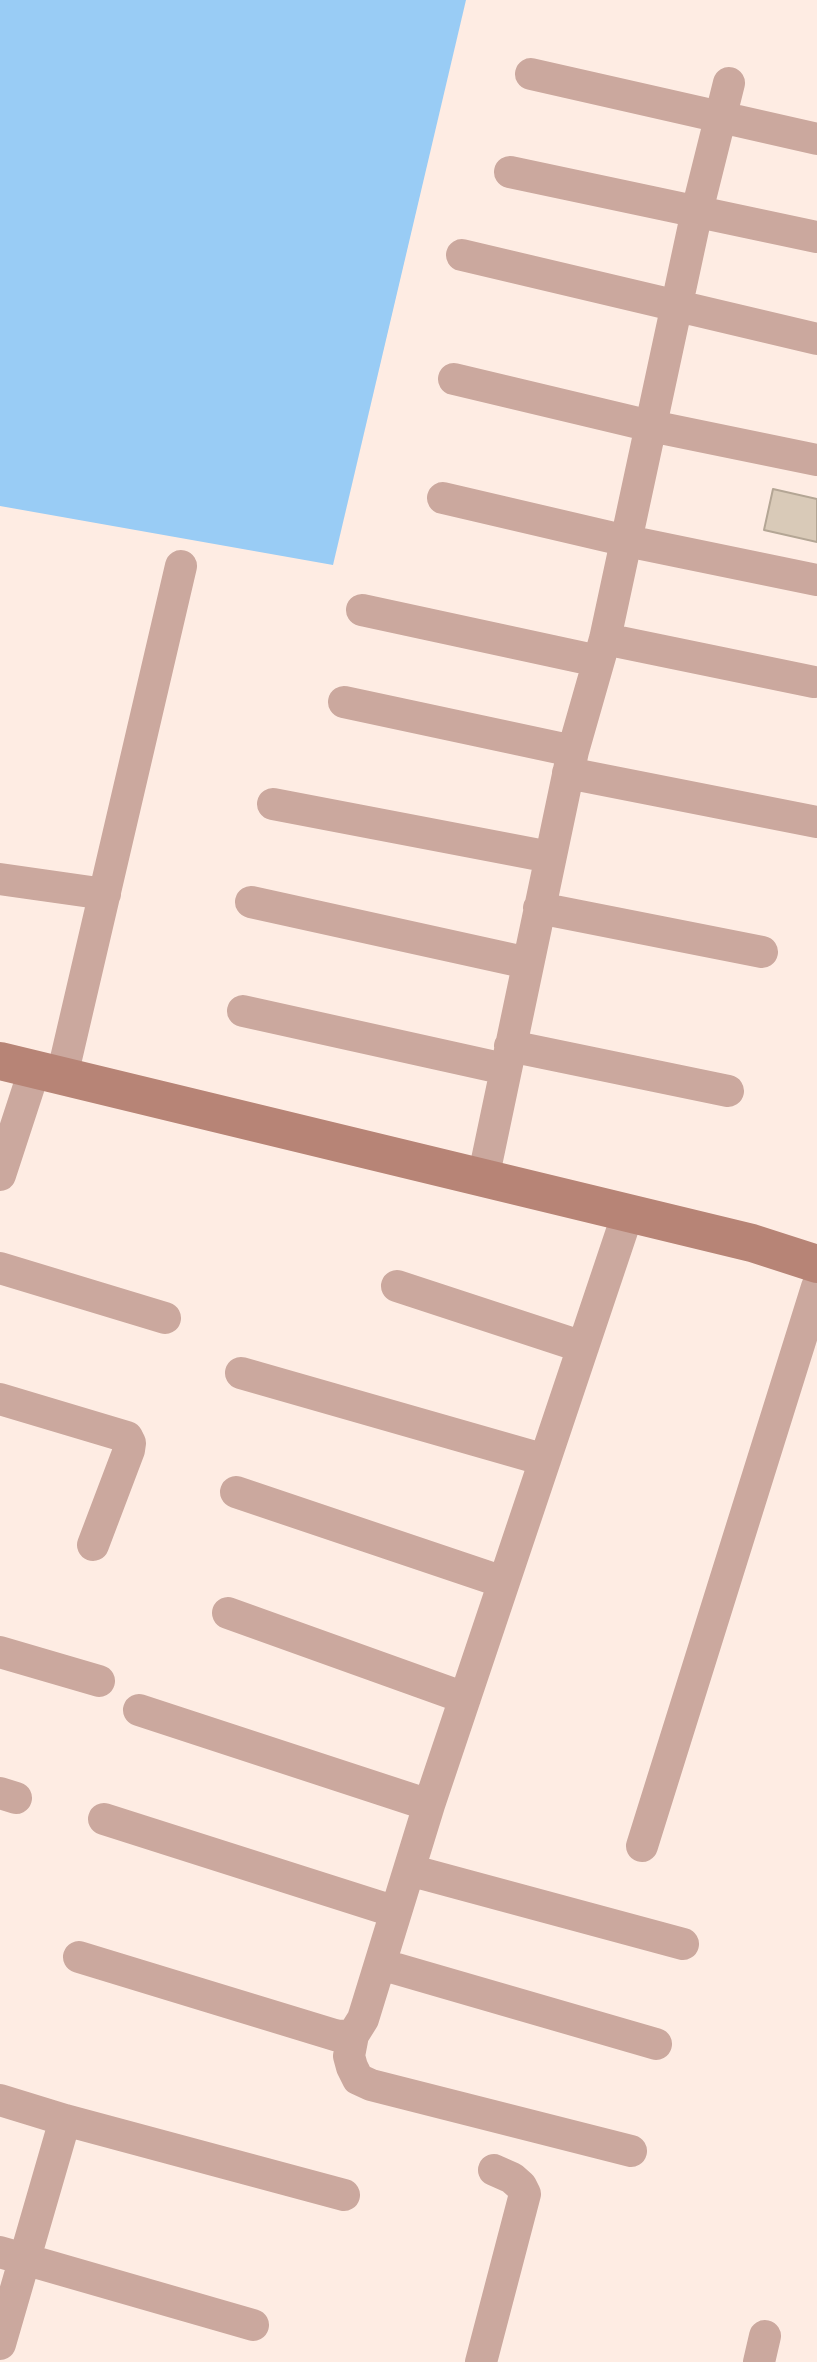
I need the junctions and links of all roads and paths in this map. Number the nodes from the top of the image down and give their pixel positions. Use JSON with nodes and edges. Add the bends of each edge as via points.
{"nodes":[{"id":1,"x":531,"y":74,"type":"dead end"},
{"id":2,"x":729,"y":83,"type":"dead end"},
{"id":3,"x":720,"y":117,"type":"junction"},
{"id":4,"x":817,"y":139,"type":"edge"},
{"id":5,"x":510,"y":173,"type":"dead end"},
{"id":6,"x":697,"y":211,"type":"junction"},
{"id":7,"x":817,"y":237,"type":"edge"},
{"id":8,"x":463,"y":255,"type":"dead end"},
{"id":9,"x":677,"y":306,"type":"junction"},
{"id":10,"x":817,"y":339,"type":"edge"},
{"id":11,"x":454,"y":379,"type":"dead end"},
{"id":12,"x":651,"y":426,"type":"junction"},
{"id":13,"x":817,"y":460,"type":"edge"},
{"id":14,"x":443,"y":498,"type":"dead end"},
{"id":15,"x":627,"y":541,"type":"junction"},
{"id":16,"x":181,"y":566,"type":"dead end"},
{"id":17,"x":817,"y":580,"type":"edge"},
{"id":18,"x":362,"y":610,"type":"dead end"},
{"id":19,"x":601,"y":650,"type":"junction"},
{"id":20,"x":814,"y":682,"type":"dead end"},
{"id":21,"x":344,"y":702,"type":"dead end"},
{"id":22,"x":570,"y":762,"type":"junction"},
{"id":23,"x":273,"y":804,"type":"dead end"},
{"id":24,"x":817,"y":822,"type":"edge"},
{"id":25,"x":550,"y":857,"type":"junction"},
{"id":26,"x":0,"y":878,"type":"edge"},
{"id":27,"x":105,"y":894,"type":"junction"},
{"id":28,"x":251,"y":902,"type":"dead end"},
{"id":29,"x":539,"y":908,"type":"junction"},
{"id":30,"x":762,"y":952,"type":"dead end"},
{"id":31,"x":528,"y":963,"type":"junction"},
{"id":32,"x":243,"y":1011,"type":"dead end"},
{"id":33,"x":507,"y":1057,"type":"junction"},
{"id":34,"x":32,"y":1069,"type":"edge"},
{"id":35,"x":728,"y":1091,"type":"dead end"},
{"id":36,"x":0,"y":1175,"type":"edge"},
{"id":37,"x":483,"y":1179,"type":"junction"},
{"id":38,"x":628,"y":1213,"type":"junction"},
{"id":39,"x":817,"y":1264,"type":"edge"},
{"id":40,"x":0,"y":1268,"type":"edge"},
{"id":41,"x":397,"y":1286,"type":"dead end"},
{"id":42,"x":817,"y":1287,"type":"edge"},
{"id":43,"x":165,"y":1318,"type":"dead end"},
{"id":44,"x":583,"y":1346,"type":"junction"},
{"id":45,"x":241,"y":1373,"type":"dead end"},
{"id":46,"x":0,"y":1399,"type":"edge"},
{"id":47,"x":545,"y":1460,"type":"junction"},
{"id":48,"x":236,"y":1492,"type":"dead end"},
{"id":49,"x":93,"y":1545,"type":"dead end"},
{"id":50,"x":503,"y":1582,"type":"junction"},
{"id":51,"x":228,"y":1612,"type":"dead end"},
{"id":52,"x":0,"y":1652,"type":"edge"},
{"id":53,"x":99,"y":1681,"type":"dead end"},
{"id":54,"x":466,"y":1698,"type":"junction"},
{"id":55,"x":139,"y":1710,"type":"dead end"},
{"id":56,"x":429,"y":1805,"type":"junction"},
{"id":57,"x":104,"y":1819,"type":"dead end"},
{"id":58,"x":642,"y":1846,"type":"dead end"},
{"id":59,"x":409,"y":1870,"type":"junction"},
{"id":60,"x":396,"y":1912,"type":"junction"},
{"id":61,"x":683,"y":1944,"type":"dead end"},
{"id":62,"x":79,"y":1957,"type":"dead end"},
{"id":63,"x":380,"y":1964,"type":"junction"},
{"id":64,"x":353,"y":2035,"type":"junction"},
{"id":65,"x":656,"y":2044,"type":"dead end"},
{"id":66,"x":0,"y":2100,"type":"edge"},
{"id":67,"x":65,"y":2120,"type":"junction"},
{"id":68,"x":631,"y":2151,"type":"dead end"},
{"id":69,"x":495,"y":2170,"type":"dead end"},
{"id":70,"x":344,"y":2195,"type":"dead end"},
{"id":71,"x":12,"y":2256,"type":"edge"},
{"id":72,"x":253,"y":2325,"type":"dead end"},
{"id":73,"x":0,"y":2344,"type":"edge"},
{"id":74,"x":481,"y":2362,"type":"edge"}],
"edges":[{"from":1,"to":3,"type":"street"},
{"from":2,"to":3,"type":"street"},
{"from":3,"to":4,"type":"street"},
{"from":3,"to":6,"type":"street"},
{"from":5,"to":6,"type":"street"},
{"from":6,"to":7,"type":"street"},
{"from":6,"to":9,"type":"street"},
{"from":8,"to":9,"type":"street"},
{"from":9,"to":10,"type":"street"},
{"from":9,"to":12,"type":"street"},
{"from":11,"to":12,"type":"street"},
{"from":12,"to":13,"type":"street"},
{"from":12,"to":15,"type":"street"},
{"from":14,"to":15,"type":"street"},
{"from":15,"to":17,"type":"street"},
{"from":15,"to":19,"type":"street"},
{"from":16,"to":27,"type":"street"},
{"from":18,"to":19,"type":"street"},
{"from":19,"to":20,"type":"street"},
{"from":19,"to":22,"type":"street"},
{"from":21,"to":22,"type":"street"},
{"from":22,"to":24,"type":"street"},
{"from":22,"to":25,"type":"street"},
{"from":23,"to":25,"type":"street"},
{"from":25,"to":29,"type":"street"},
{"from":26,"to":27,"type":"street"},
{"from":27,"to":34,"type":"street"},
{"from":28,"to":31,"type":"street"},
{"from":29,"to":30,"type":"street"},
{"from":29,"to":31,"type":"street"},
{"from":31,"to":33,"type":"street"},
{"from":32,"to":33,"type":"street"},
{"from":33,"to":35,"type":"street"},
{"from":33,"to":37,"type":"street"},
{"from":34,"to":36,"type":"street"},
{"from":34,"to":37,"type":"street"},
{"from":37,"to":38,"type":"street"},
{"from":38,"to":39,"type":"street"},
{"from":38,"to":44,"type":"street"},
{"from":40,"to":43,"type":"street"},
{"from":41,"to":44,"type":"street"},
{"from":42,"to":58,"type":"street"},
{"from":44,"to":47,"type":"street"},
{"from":45,"to":47,"type":"street"},
{"from":46,"to":49,"type":"street","via":[[127,1437],[129,1451]]},
{"from":47,"to":50,"type":"street"},
{"from":48,"to":50,"type":"street"},
{"from":50,"to":54,"type":"street"},
{"from":51,"to":54,"type":"street"},
{"from":52,"to":53,"type":"street"},
{"from":54,"to":56,"type":"street"},
{"from":55,"to":56,"type":"street"},
{"from":56,"to":59,"type":"street"},
{"from":57,"to":60,"type":"street"},
{"from":59,"to":60,"type":"street"},
{"from":59,"to":61,"type":"street"},
{"from":60,"to":63,"type":"street"},
{"from":62,"to":64,"type":"street","via":[[338,2036]]},
{"from":63,"to":64,"type":"street","via":[[363,2019]]},
{"from":63,"to":65,"type":"street"},
{"from":64,"to":68,"type":"street","via":[[352,2067],[358,2079],[371,2085]]},
{"from":66,"to":67,"type":"street"},
{"from":67,"to":70,"type":"street"},
{"from":67,"to":71,"type":"street"},
{"from":69,"to":74,"type":"street","via":[[512,2178],[525,2194]]},
{"from":71,"to":72,"type":"street"},
{"from":71,"to":73,"type":"street"}]}
